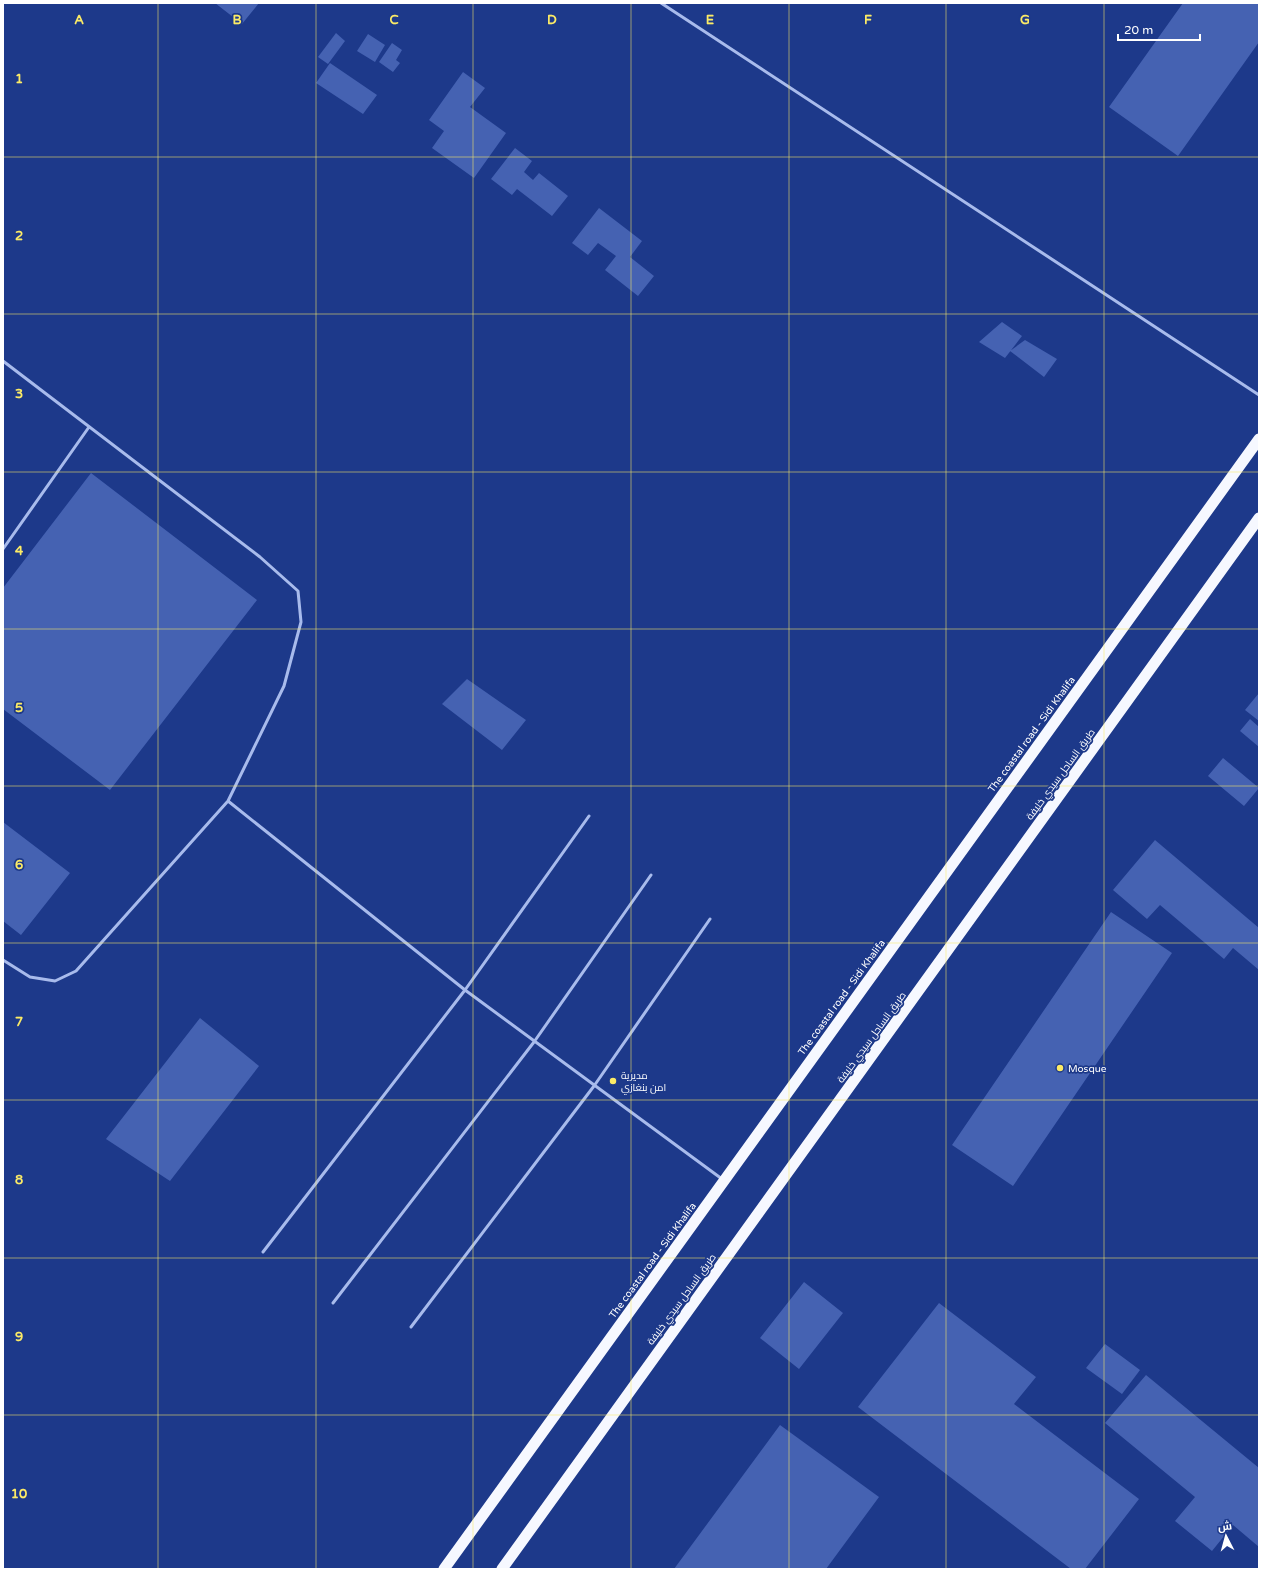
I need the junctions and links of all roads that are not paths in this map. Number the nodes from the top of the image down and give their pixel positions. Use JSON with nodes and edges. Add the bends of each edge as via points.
{"nodes":[{"id":1,"x":661,"y":3,"type":"edge"},
{"id":2,"x":3,"y":362,"type":"edge"},
{"id":3,"x":1259,"y":394,"type":"edge"},
{"id":4,"x":89,"y":427,"type":"junction"},
{"id":5,"x":1259,"y":439,"type":"edge"},
{"id":6,"x":1259,"y":518,"type":"edge"},
{"id":7,"x":3,"y":549,"type":"edge"},
{"id":8,"x":228,"y":801,"type":"junction"},
{"id":9,"x":589,"y":816,"type":"dead end"},
{"id":10,"x":651,"y":874,"type":"dead end"},
{"id":11,"x":710,"y":919,"type":"dead end"},
{"id":12,"x":3,"y":960,"type":"edge"},
{"id":13,"x":465,"y":990,"type":"junction"},
{"id":14,"x":534,"y":1042,"type":"junction"},
{"id":15,"x":594,"y":1086,"type":"junction"},
{"id":16,"x":724,"y":1180,"type":"junction"},
{"id":17,"x":263,"y":1252,"type":"dead end"},
{"id":18,"x":333,"y":1302,"type":"dead end"},
{"id":19,"x":411,"y":1327,"type":"dead end"},
{"id":20,"x":444,"y":1569,"type":"edge"},
{"id":21,"x":502,"y":1569,"type":"edge"}],
"edges":[{"from":1,"to":3,"type":"lane"},
{"from":2,"to":4,"type":"lane"},
{"from":4,"to":7,"type":"lane"},
{"from":4,"to":8,"type":"lane","via":[[260,557],[298,591],[301,622],[284,686]]},
{"from":5,"to":16,"type":"highway","name":"The coastal road - Sidi Khalifa"},
{"from":6,"to":21,"type":"highway","name":"طريق الساحل سيدي خليفة"},
{"from":8,"to":12,"type":"lane","via":[[76,971],[55,981],[30,977]]},
{"from":8,"to":13,"type":"lane"},
{"from":9,"to":13,"type":"lane"},
{"from":10,"to":14,"type":"lane"},
{"from":11,"to":15,"type":"lane"},
{"from":13,"to":14,"type":"lane"},
{"from":13,"to":17,"type":"lane"},
{"from":14,"to":15,"type":"lane"},
{"from":14,"to":18,"type":"lane"},
{"from":15,"to":16,"type":"lane"},
{"from":15,"to":19,"type":"lane"},
{"from":16,"to":20,"type":"highway","name":"The coastal road - Sidi Khalifa"}]}
